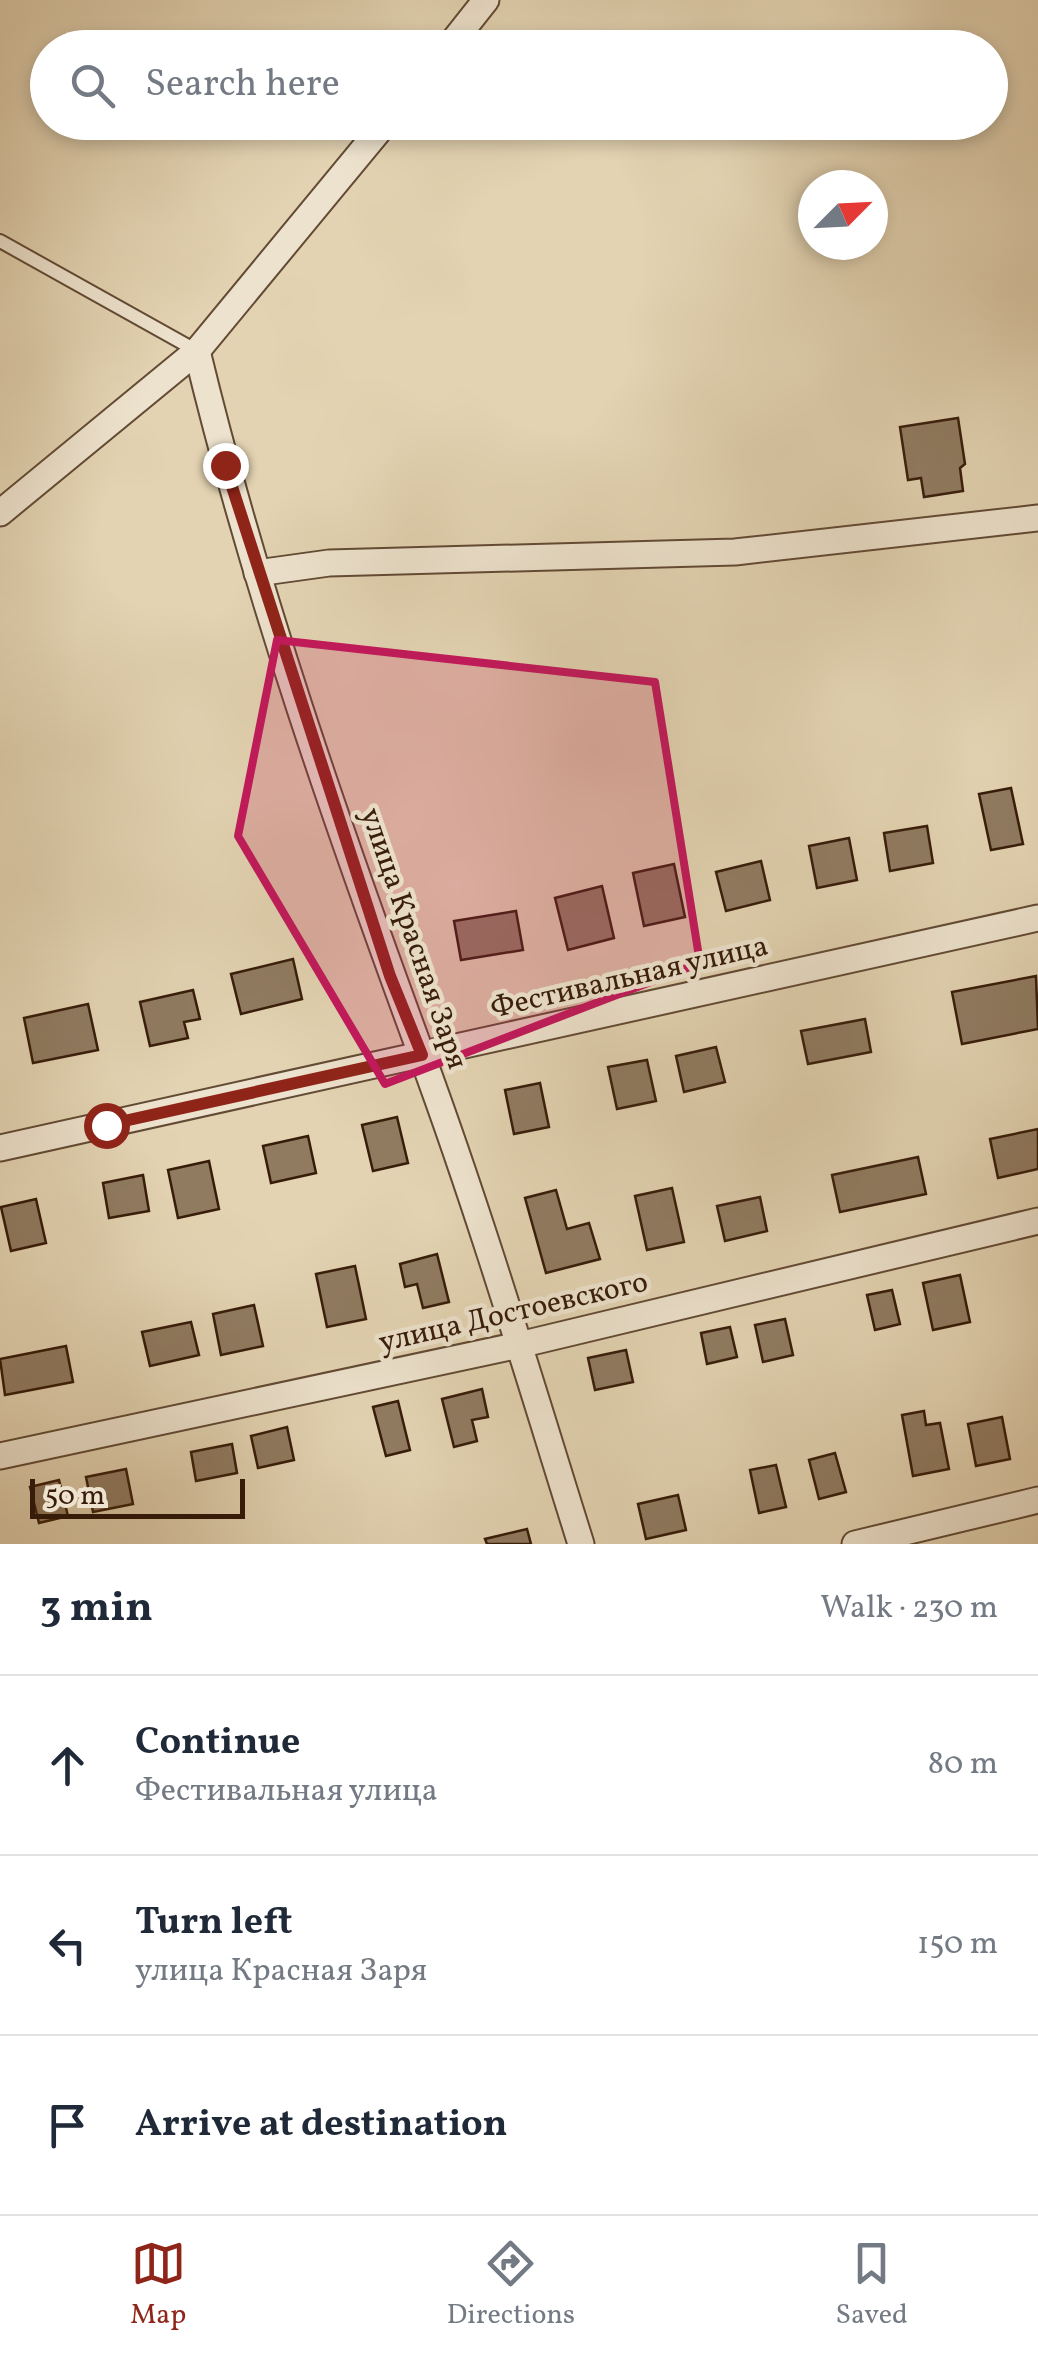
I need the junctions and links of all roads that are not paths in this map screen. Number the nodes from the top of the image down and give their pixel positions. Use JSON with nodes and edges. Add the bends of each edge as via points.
{"nodes":[{"id":1,"x":486,"y":0,"type":"edge"},
{"id":2,"x":462,"y":30,"type":"edge"},
{"id":3,"x":371,"y":140,"type":"edge"},
{"id":4,"x":0,"y":241,"type":"edge"},
{"id":5,"x":197,"y":351,"type":"junction"},
{"id":6,"x":0,"y":513,"type":"edge"},
{"id":7,"x":1038,"y":518,"type":"edge"},
{"id":8,"x":257,"y":574,"type":"junction"},
{"id":9,"x":1038,"y":918,"type":"edge"},
{"id":10,"x":422,"y":1055,"type":"junction"},
{"id":11,"x":0,"y":1148,"type":"edge"},
{"id":12,"x":1038,"y":1221,"type":"edge"},
{"id":13,"x":519,"y":1345,"type":"junction"},
{"id":14,"x":0,"y":1456,"type":"edge"},
{"id":15,"x":1038,"y":1500,"type":"edge"},
{"id":16,"x":581,"y":1544,"type":"edge"},
{"id":17,"x":856,"y":1544,"type":"edge"}],
"edges":[{"from":1,"to":2,"type":"street"},
{"from":3,"to":5,"type":"street"},
{"from":4,"to":5,"type":"lane"},
{"from":5,"to":6,"type":"street"},
{"from":5,"to":8,"type":"street","name":"улица Красная Заря"},
{"from":7,"to":8,"type":"street","via":[[735,552],[329,562]]},
{"from":8,"to":10,"type":"street","name":"улица Красная Заря"},
{"from":9,"to":10,"type":"street","name":"Фестивальная улица"},
{"from":10,"to":11,"type":"street","name":"Фестивальная улица"},
{"from":10,"to":13,"type":"street","name":"улица Красная Заря"},
{"from":12,"to":13,"type":"street","name":"улица Достоевского"},
{"from":13,"to":14,"type":"street","name":"улица Достоевского"},
{"from":13,"to":16,"type":"street","name":"улица Красная Заря"},
{"from":15,"to":17,"type":"street"}]}
